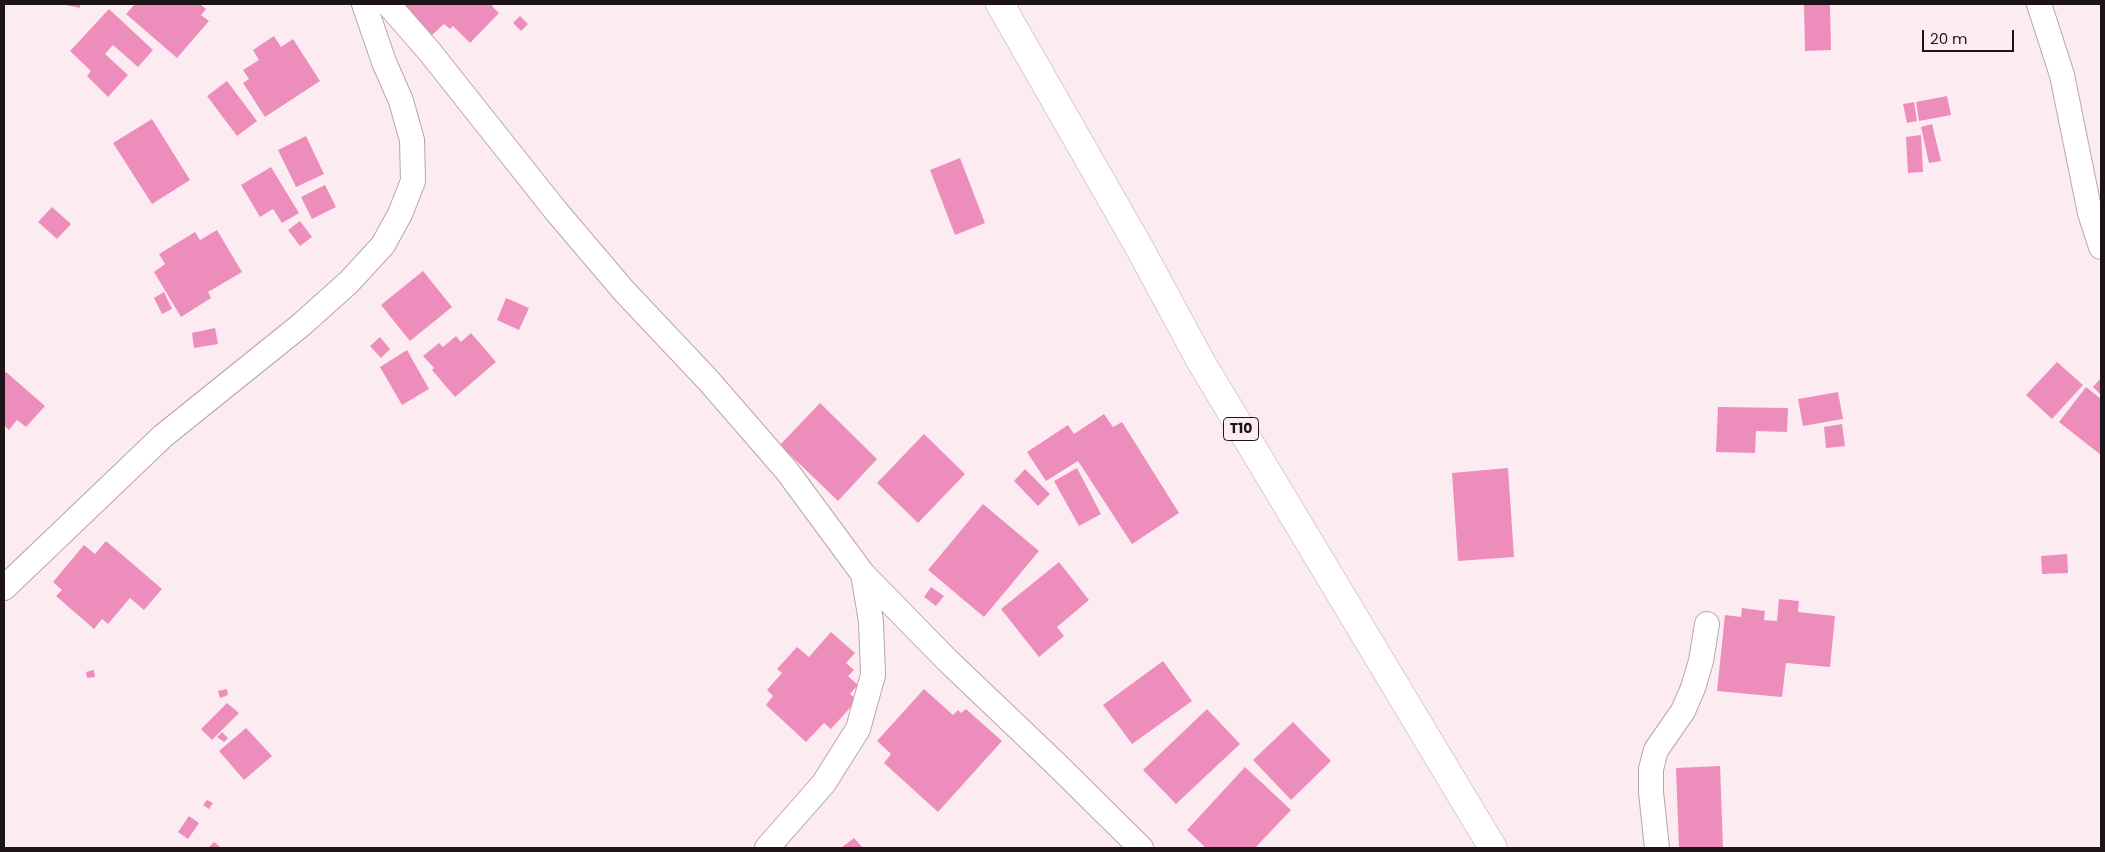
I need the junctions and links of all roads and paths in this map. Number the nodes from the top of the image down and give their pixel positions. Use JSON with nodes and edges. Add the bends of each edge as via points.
{"nodes":[{"id":1,"x":364,"y":4,"type":"edge"},
{"id":2,"x":388,"y":4,"type":"edge"},
{"id":3,"x":1000,"y":4,"type":"edge"},
{"id":4,"x":2039,"y":4,"type":"edge"},
{"id":5,"x":2101,"y":247,"type":"edge"},
{"id":6,"x":863,"y":574,"type":"junction"},
{"id":7,"x":4,"y":588,"type":"edge"},
{"id":8,"x":1707,"y":624,"type":"dead end"},
{"id":9,"x":767,"y":848,"type":"edge"},
{"id":10,"x":1141,"y":848,"type":"edge"},
{"id":11,"x":1493,"y":848,"type":"edge"},
{"id":12,"x":1657,"y":848,"type":"edge"}],
"edges":[{"from":1,"to":7,"type":"street","via":[[401,101],[412,140],[413,181],[383,246],[301,325],[163,436]]},
{"from":2,"to":6,"type":"street","via":[[624,291],[708,380],[787,471]]},
{"from":3,"to":11,"type":"highway","number":"T10","via":[[1201,362]]},
{"from":4,"to":5,"type":"street","via":[[2062,75],[2090,213]]},
{"from":6,"to":9,"type":"street","via":[[871,621],[873,675],[858,728],[824,783]]},
{"from":6,"to":10,"type":"street"},
{"from":8,"to":12,"type":"street","via":[[1694,688],[1683,712],[1656,750],[1651,770]]}]}
